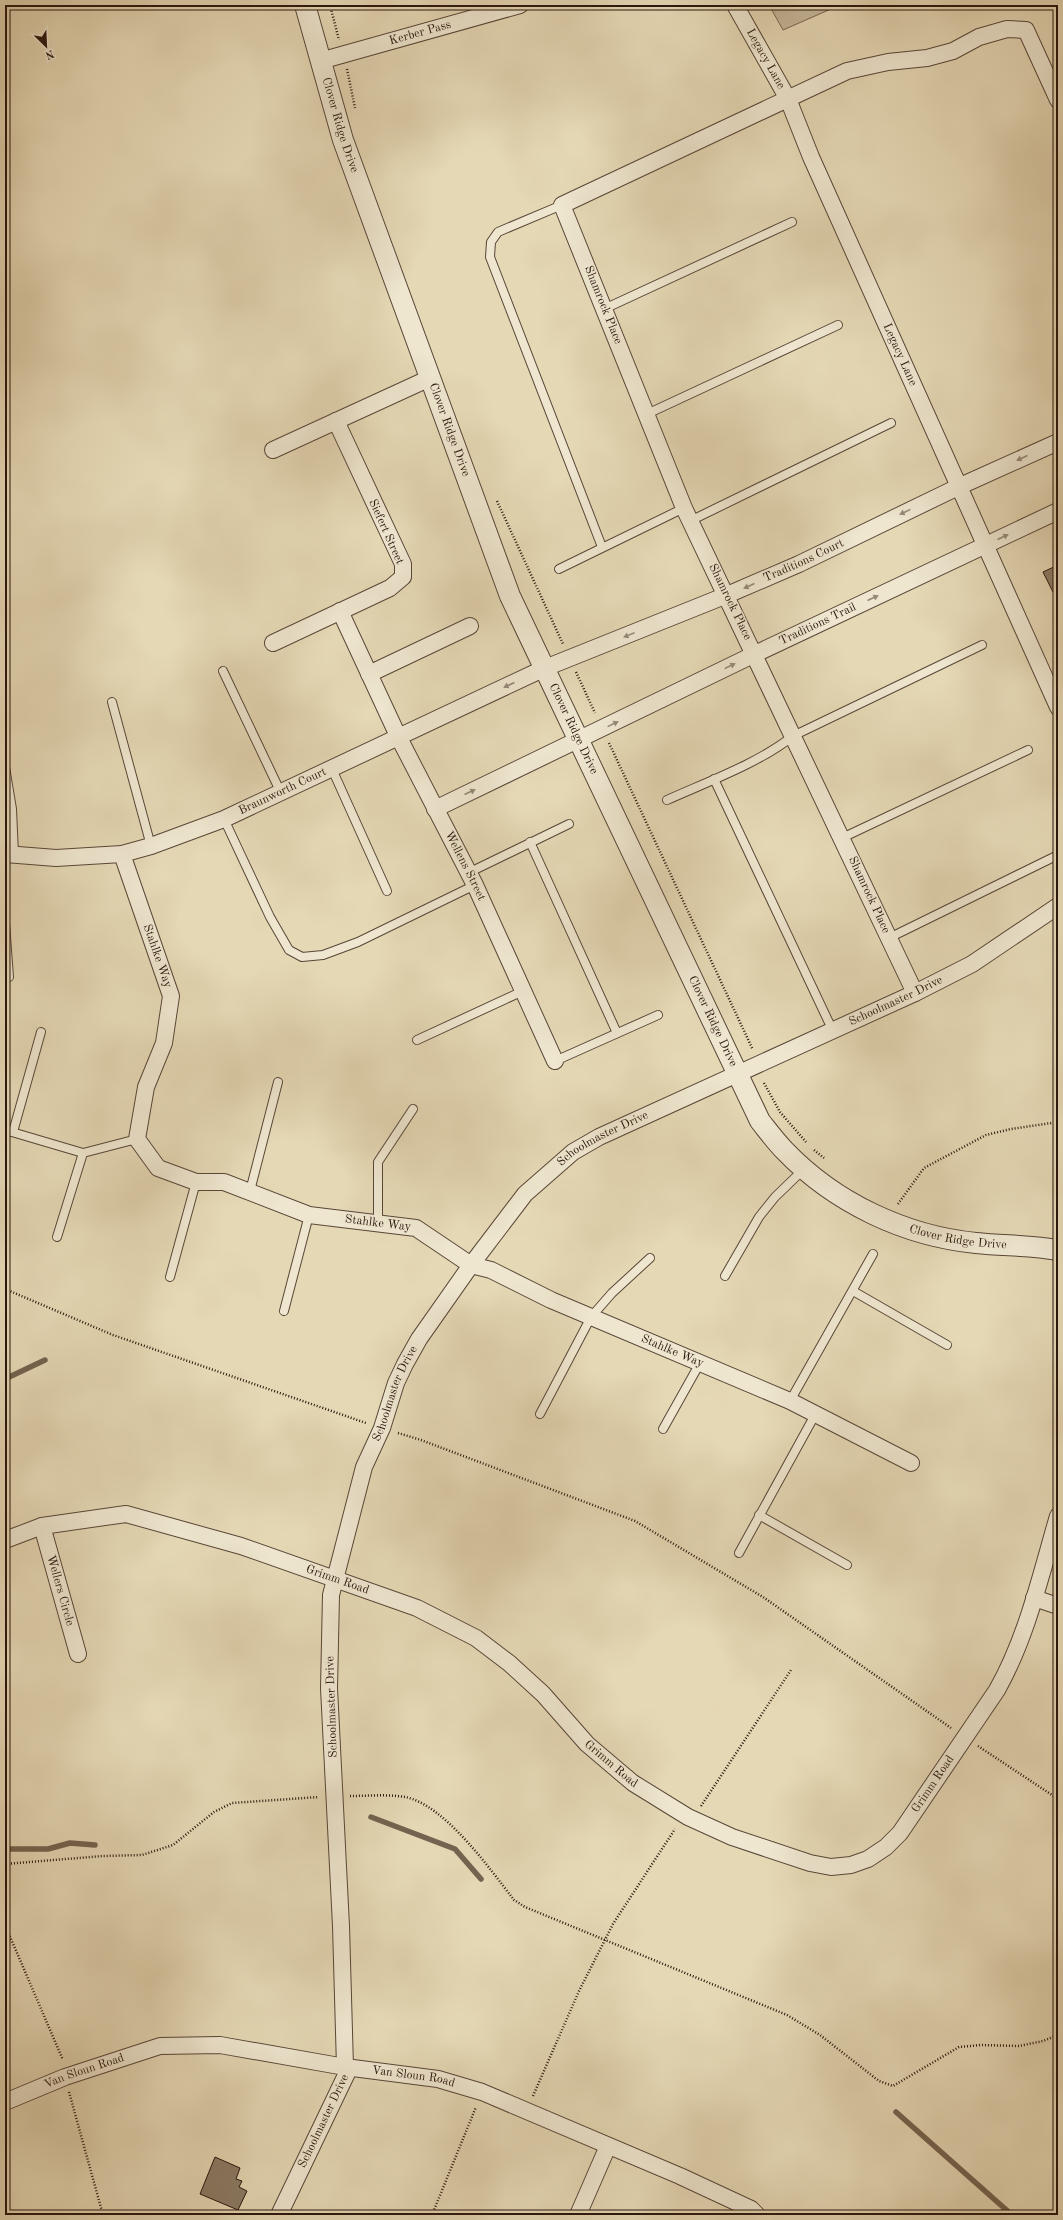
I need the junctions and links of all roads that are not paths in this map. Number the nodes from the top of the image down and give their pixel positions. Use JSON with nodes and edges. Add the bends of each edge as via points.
{"nodes":[{"id":1,"x":306,"y":5,"type":"edge"},
{"id":2,"x":520,"y":5,"type":"edge"},
{"id":3,"x":735,"y":5,"type":"edge"},
{"id":4,"x":320,"y":61,"type":"junction"},
{"id":5,"x":788,"y":99,"type":"junction"},
{"id":6,"x":1058,"y":100,"type":"edge"},
{"id":7,"x":562,"y":204,"type":"junction"},
{"id":8,"x":792,"y":222,"type":"dead end"},
{"id":9,"x":604,"y":309,"type":"junction"},
{"id":10,"x":838,"y":325,"type":"dead end"},
{"id":11,"x":430,"y":378,"type":"junction"},
{"id":12,"x":647,"y":414,"type":"junction"},
{"id":13,"x":336,"y":421,"type":"junction"},
{"id":14,"x":891,"y":423,"type":"dead end"},
{"id":15,"x":1058,"y":442,"type":"edge"},
{"id":16,"x":273,"y":450,"type":"dead end"},
{"id":17,"x":959,"y":486,"type":"junction"},
{"id":18,"x":1058,"y":511,"type":"edge"},
{"id":19,"x":687,"y":515,"type":"junction"},
{"id":20,"x":985,"y":546,"type":"junction"},
{"id":21,"x":602,"y":547,"type":"junction"},
{"id":22,"x":558,"y":569,"type":"dead end"},
{"id":23,"x":727,"y":595,"type":"junction"},
{"id":24,"x":340,"y":611,"type":"junction"},
{"id":25,"x":470,"y":626,"type":"dead end"},
{"id":26,"x":273,"y":643,"type":"dead end"},
{"id":27,"x":982,"y":645,"type":"dead end"},
{"id":28,"x":755,"y":654,"type":"junction"},
{"id":29,"x":545,"y":668,"type":"junction"},
{"id":30,"x":223,"y":671,"type":"dead end"},
{"id":31,"x":369,"y":674,"type":"junction"},
{"id":32,"x":112,"y":702,"type":"dead end"},
{"id":33,"x":1058,"y":707,"type":"edge"},
{"id":34,"x":398,"y":736,"type":"junction"},
{"id":35,"x":793,"y":736,"type":"junction"},
{"id":36,"x":578,"y":741,"type":"junction"},
{"id":37,"x":1028,"y":750,"type":"dead end"},
{"id":38,"x":5,"y":767,"type":"edge"},
{"id":39,"x":332,"y":769,"type":"junction"},
{"id":40,"x":714,"y":779,"type":"junction"},
{"id":41,"x":281,"y":794,"type":"junction"},
{"id":42,"x":667,"y":800,"type":"dead end"},
{"id":43,"x":435,"y":809,"type":"junction"},
{"id":44,"x":224,"y":819,"type":"junction"},
{"id":45,"x":568,"y":824,"type":"dead end"},
{"id":46,"x":842,"y":838,"type":"junction"},
{"id":47,"x":530,"y":842,"type":"junction"},
{"id":48,"x":151,"y":846,"type":"junction"},
{"id":49,"x":10,"y":854,"type":"edge"},
{"id":50,"x":122,"y":854,"type":"junction"},
{"id":51,"x":1058,"y":855,"type":"edge"},
{"id":52,"x":472,"y":879,"type":"junction"},
{"id":53,"x":387,"y":891,"type":"dead end"},
{"id":54,"x":1058,"y":906,"type":"edge"},
{"id":55,"x":5,"y":923,"type":"edge"},
{"id":56,"x":889,"y":938,"type":"junction"},
{"id":57,"x":9,"y":977,"type":"dead end"},
{"id":58,"x":523,"y":991,"type":"junction"},
{"id":59,"x":915,"y":993,"type":"junction"},
{"id":60,"x":658,"y":1015,"type":"dead end"},
{"id":61,"x":832,"y":1029,"type":"junction"},
{"id":62,"x":41,"y":1032,"type":"dead end"},
{"id":63,"x":617,"y":1033,"type":"junction"},
{"id":64,"x":417,"y":1040,"type":"dead end"},
{"id":65,"x":555,"y":1061,"type":"joint"},
{"id":66,"x":736,"y":1074,"type":"junction"},
{"id":67,"x":278,"y":1082,"type":"dead end"},
{"id":68,"x":413,"y":1109,"type":"dead end"},
{"id":69,"x":5,"y":1130,"type":"edge"},
{"id":70,"x":13,"y":1132,"type":"junction"},
{"id":71,"x":137,"y":1139,"type":"junction"},
{"id":72,"x":83,"y":1154,"type":"junction"},
{"id":73,"x":805,"y":1169,"type":"junction"},
{"id":74,"x":196,"y":1182,"type":"junction"},
{"id":75,"x":250,"y":1191,"type":"junction"},
{"id":76,"x":309,"y":1215,"type":"junction"},
{"id":77,"x":378,"y":1223,"type":"junction"},
{"id":78,"x":57,"y":1237,"type":"dead end"},
{"id":79,"x":1058,"y":1250,"type":"edge"},
{"id":80,"x":873,"y":1254,"type":"dead end"},
{"id":81,"x":650,"y":1258,"type":"dead end"},
{"id":82,"x":471,"y":1265,"type":"junction"},
{"id":83,"x":725,"y":1276,"type":"dead end"},
{"id":84,"x":170,"y":1277,"type":"dead end"},
{"id":85,"x":853,"y":1291,"type":"junction"},
{"id":86,"x":284,"y":1311,"type":"dead end"},
{"id":87,"x":591,"y":1317,"type":"junction"},
{"id":88,"x":947,"y":1345,"type":"dead end"},
{"id":89,"x":700,"y":1363,"type":"junction"},
{"id":90,"x":790,"y":1401,"type":"junction"},
{"id":91,"x":816,"y":1413,"type":"junction"},
{"id":92,"x":540,"y":1414,"type":"dead end"},
{"id":93,"x":663,"y":1429,"type":"dead end"},
{"id":94,"x":911,"y":1463,"type":"dead end"},
{"id":95,"x":759,"y":1515,"type":"junction"},
{"id":96,"x":1058,"y":1516,"type":"edge"},
{"id":97,"x":42,"y":1526,"type":"junction"},
{"id":98,"x":5,"y":1540,"type":"edge"},
{"id":99,"x":739,"y":1552,"type":"dead end"},
{"id":100,"x":847,"y":1565,"type":"dead end"},
{"id":101,"x":335,"y":1578,"type":"junction"},
{"id":102,"x":1034,"y":1598,"type":"junction"},
{"id":103,"x":1058,"y":1606,"type":"edge"},
{"id":104,"x":78,"y":1654,"type":"dead end"},
{"id":105,"x":345,"y":2067,"type":"junction"},
{"id":106,"x":5,"y":2102,"type":"edge"},
{"id":107,"x":608,"y":2146,"type":"junction"},
{"id":108,"x":279,"y":2215,"type":"edge"},
{"id":109,"x":578,"y":2215,"type":"edge"},
{"id":110,"x":758,"y":2215,"type":"edge"}],
"edges":[{"from":1,"to":4,"type":"street","name":"Clover Ridge Drive"},
{"from":2,"to":4,"type":"street","name":"Kerber Pass"},
{"from":3,"to":5,"type":"street","name":"Legacy Lane"},
{"from":4,"to":11,"type":"street","name":"Clover Ridge Drive","via":[[343,140]]},
{"from":5,"to":6,"type":"street","via":[[847,71],[888,62],[927,58],[1006,29],[1026,30]]},
{"from":5,"to":7,"type":"street"},
{"from":5,"to":17,"type":"street","name":"Legacy Lane","via":[[811,157]]},
{"from":7,"to":9,"type":"street","name":"Shamrock Place"},
{"from":7,"to":21,"type":"lane","via":[[498,232],[491,242],[490,257]]},
{"from":8,"to":9,"type":"lane"},
{"from":9,"to":12,"type":"street","name":"Shamrock Place"},
{"from":10,"to":12,"type":"lane"},
{"from":11,"to":13,"type":"street"},
{"from":11,"to":29,"type":"street","name":"Clover Ridge Drive","via":[[510,596]]},
{"from":12,"to":19,"type":"street","name":"Shamrock Place"},
{"from":13,"to":16,"type":"street"},
{"from":13,"to":24,"type":"street","name":"Siefert Street","via":[[403,564],[403,577],[390,588]]},
{"from":14,"to":19,"type":"lane"},
{"from":15,"to":17,"type":"street","name":"Traditions Court","one_way":true},
{"from":17,"to":20,"type":"street","name":"Legacy Lane"},
{"from":17,"to":23,"type":"street","name":"Traditions Court","one_way":true,"via":[[799,564]]},
{"from":20,"to":18,"type":"street","name":"Traditions Trail","one_way":true},
{"from":19,"to":21,"type":"lane"},
{"from":19,"to":23,"type":"street","name":"Shamrock Place"},
{"from":28,"to":20,"type":"street","name":"Traditions Trail","one_way":true},
{"from":20,"to":33,"type":"street","name":"Legacy Lane"},
{"from":21,"to":22,"type":"lane"},
{"from":23,"to":28,"type":"street","name":"Shamrock Place"},
{"from":23,"to":29,"type":"street","name":"Traditions Court","one_way":true},
{"from":24,"to":26,"type":"street","name":"Siefert Street"},
{"from":24,"to":31,"type":"street"},
{"from":25,"to":31,"type":"street"},
{"from":27,"to":35,"type":"lane"},
{"from":28,"to":35,"type":"street","name":"Shamrock Place"},
{"from":36,"to":28,"type":"street","name":"Traditions Trail","one_way":true},
{"from":29,"to":34,"type":"street","name":"Braunworth Court","one_way":true},
{"from":29,"to":36,"type":"street","name":"Clover Ridge Drive"},
{"from":30,"to":41,"type":"lane"},
{"from":31,"to":34,"type":"street","name":"Wellens Street"},
{"from":32,"to":48,"type":"lane"},
{"from":34,"to":39,"type":"street","name":"Braunworth Court"},
{"from":34,"to":43,"type":"street","name":"Wellens Street"},
{"from":35,"to":40,"type":"lane","via":[[781,745]]},
{"from":35,"to":46,"type":"street","name":"Shamrock Place"},
{"from":43,"to":36,"type":"street","one_way":true},
{"from":36,"to":66,"type":"street","name":"Clover Ridge Drive"},
{"from":37,"to":46,"type":"lane"},
{"from":38,"to":49,"type":"lane","via":[[12,809]]},
{"from":39,"to":41,"type":"street","name":"Braunworth Court"},
{"from":39,"to":53,"type":"lane"},
{"from":40,"to":42,"type":"lane"},
{"from":40,"to":61,"type":"lane"},
{"from":41,"to":44,"type":"street","name":"Braunworth Court"},
{"from":43,"to":52,"type":"street","name":"Wellens Street"},
{"from":44,"to":48,"type":"street","name":"Braunworth Court"},
{"from":44,"to":52,"type":"lane","via":[[270,917],[289,950],[302,957],[323,955],[405,921]]},
{"from":45,"to":47,"type":"lane"},
{"from":46,"to":56,"type":"street","name":"Shamrock Place"},
{"from":47,"to":52,"type":"lane"},
{"from":47,"to":63,"type":"lane"},
{"from":48,"to":50,"type":"street","name":"Braunworth Court"},
{"from":49,"to":50,"type":"street","name":"Braunworth Court","via":[[56,858]]},
{"from":50,"to":71,"type":"street","name":"Stahlke Way","via":[[171,996],[164,1043],[146,1087]]},
{"from":51,"to":56,"type":"lane"},
{"from":52,"to":58,"type":"street","name":"Wellens Street"},
{"from":54,"to":59,"type":"street","name":"Schoolmaster Drive","via":[[972,964]]},
{"from":55,"to":57,"type":"lane"},
{"from":56,"to":59,"type":"street","name":"Shamrock Place"},
{"from":58,"to":64,"type":"lane"},
{"from":58,"to":65,"type":"street","name":"Wellens Street"},
{"from":59,"to":61,"type":"street","name":"Schoolmaster Drive"},
{"from":60,"to":63,"type":"lane"},
{"from":61,"to":66,"type":"street","name":"Schoolmaster Drive"},
{"from":62,"to":70,"type":"lane"},
{"from":63,"to":65,"type":"lane"},
{"from":66,"to":73,"type":"street","name":"Clover Ridge Drive","via":[[760,1121],[785,1152]]},
{"from":66,"to":82,"type":"street","name":"Schoolmaster Drive","via":[[599,1137],[573,1152],[525,1194]]},
{"from":67,"to":75,"type":"lane"},
{"from":68,"to":77,"type":"lane","via":[[378,1162]]},
{"from":69,"to":70,"type":"lane"},
{"from":70,"to":72,"type":"lane"},
{"from":71,"to":72,"type":"lane"},
{"from":71,"to":74,"type":"street","name":"Stahlke Way","via":[[158,1168]]},
{"from":72,"to":78,"type":"lane"},
{"from":73,"to":79,"type":"street","name":"Clover Ridge Drive","via":[[831,1190],[860,1208],[896,1224],[936,1237]]},
{"from":73,"to":83,"type":"lane","via":[[775,1197],[759,1217]]},
{"from":74,"to":75,"type":"street","name":"Stahlke Way","via":[[224,1182]]},
{"from":74,"to":84,"type":"lane"},
{"from":75,"to":76,"type":"street","name":"Stahlke Way"},
{"from":76,"to":77,"type":"street","name":"Stahlke Way"},
{"from":76,"to":86,"type":"lane"},
{"from":77,"to":82,"type":"street","name":"Stahlke Way","via":[[416,1228]]},
{"from":80,"to":85,"type":"lane"},
{"from":81,"to":87,"type":"lane","via":[[612,1293]]},
{"from":82,"to":87,"type":"street","name":"Stahlke Way","via":[[491,1270]]},
{"from":82,"to":101,"type":"street","name":"Schoolmaster Drive","via":[[419,1339],[396,1383],[382,1428],[364,1467]]},
{"from":85,"to":88,"type":"lane"},
{"from":85,"to":90,"type":"lane"},
{"from":87,"to":89,"type":"street","name":"Stahlke Way"},
{"from":87,"to":92,"type":"lane"},
{"from":89,"to":90,"type":"street","name":"Stahlke Way"},
{"from":89,"to":93,"type":"lane"},
{"from":90,"to":91,"type":"street","name":"Stahlke Way"},
{"from":91,"to":94,"type":"street","name":"Stahlke Way"},
{"from":91,"to":95,"type":"lane"},
{"from":95,"to":99,"type":"lane"},
{"from":95,"to":100,"type":"lane"},
{"from":96,"to":102,"type":"street","name":"Grimm Road"},
{"from":97,"to":98,"type":"street","name":"Grimm Road"},
{"from":97,"to":101,"type":"street","name":"Grimm Road","via":[[126,1514],[241,1546]]},
{"from":97,"to":104,"type":"street","name":"Wellers Circle"},
{"from":101,"to":102,"type":"street","name":"Grimm Road","via":[[417,1608],[476,1638],[543,1694],[587,1744],[633,1783],[688,1817],[732,1837],[810,1863],[831,1867],[850,1865],[868,1859],[900,1833],[1009,1669]]},
{"from":101,"to":105,"type":"street","name":"Schoolmaster Drive","via":[[331,1595],[329,1688]]},
{"from":102,"to":103,"type":"street"},
{"from":105,"to":106,"type":"street","name":"Van Sloun Road","via":[[220,2045],[160,2046],[65,2077]]},
{"from":105,"to":107,"type":"street","name":"Van Sloun Road","via":[[438,2079],[482,2092],[527,2109]]},
{"from":105,"to":108,"type":"street","name":"Schoolmaster Drive","via":[[347,2073]]},
{"from":107,"to":109,"type":"street"},
{"from":107,"to":110,"type":"street","name":"Van Sloun Road","via":[[680,2176],[751,2209]]}]}
